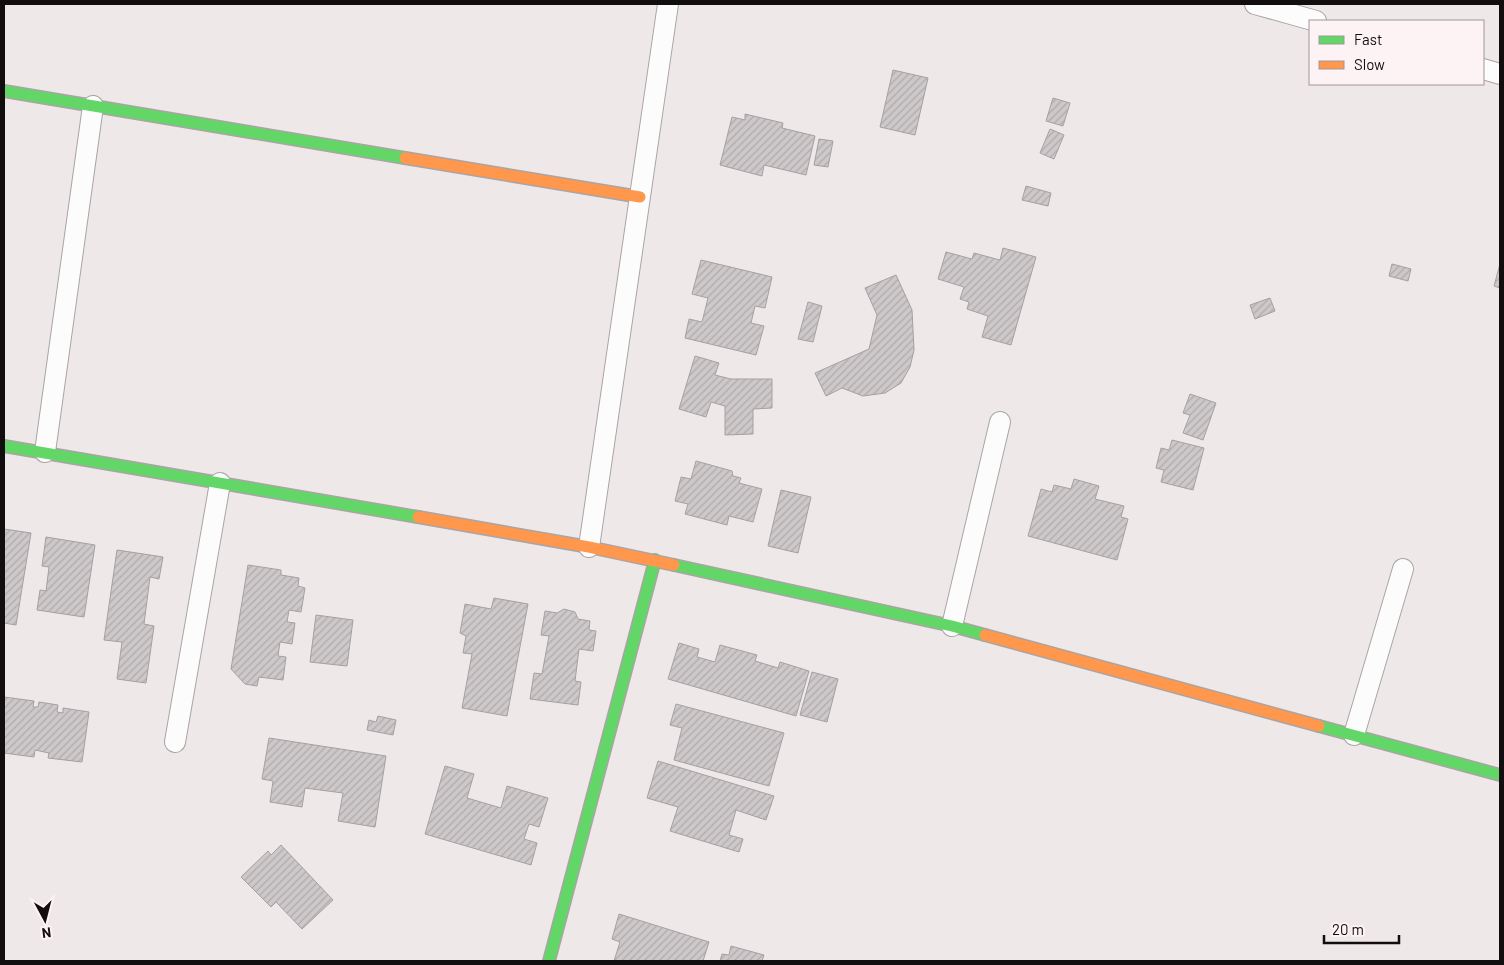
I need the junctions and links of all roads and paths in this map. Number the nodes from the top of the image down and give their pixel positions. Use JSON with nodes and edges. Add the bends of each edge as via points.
{"nodes":[{"id":1,"x":668,"y":4,"type":"edge"},
{"id":2,"x":1255,"y":4,"type":"edge"},
{"id":3,"x":1312,"y":20,"type":"edge"},
{"id":4,"x":1484,"y":69,"type":"edge"},
{"id":5,"x":1500,"y":74,"type":"edge"},
{"id":6,"x":4,"y":91,"type":"edge"},
{"id":7,"x":93,"y":106,"type":"junction"},
{"id":8,"x":640,"y":197,"type":"junction"},
{"id":9,"x":1000,"y":422,"type":"dead end"},
{"id":10,"x":4,"y":446,"type":"edge"},
{"id":11,"x":45,"y":452,"type":"junction"},
{"id":12,"x":220,"y":483,"type":"junction"},
{"id":13,"x":589,"y":547,"type":"junction"},
{"id":14,"x":655,"y":560,"type":"junction"},
{"id":15,"x":1403,"y":570,"type":"dead end"},
{"id":16,"x":952,"y":626,"type":"junction"},
{"id":17,"x":1354,"y":735,"type":"junction"},
{"id":18,"x":175,"y":742,"type":"dead end"},
{"id":19,"x":1500,"y":775,"type":"edge"},
{"id":20,"x":549,"y":961,"type":"edge"}],
"edges":[{"from":1,"to":8,"type":"street"},
{"from":2,"to":3,"type":"street"},
{"from":4,"to":5,"type":"street"},
{"from":6,"to":7,"type":"street"},
{"from":7,"to":8,"type":"street"},
{"from":7,"to":11,"type":"street"},
{"from":8,"to":13,"type":"street"},
{"from":9,"to":16,"type":"street"},
{"from":10,"to":11,"type":"street"},
{"from":11,"to":12,"type":"street"},
{"from":12,"to":13,"type":"street"},
{"from":12,"to":18,"type":"street"},
{"from":13,"to":14,"type":"street"},
{"from":14,"to":16,"type":"street"},
{"from":14,"to":20,"type":"street"},
{"from":15,"to":17,"type":"street"},
{"from":16,"to":17,"type":"street"},
{"from":17,"to":19,"type":"street"}]}
